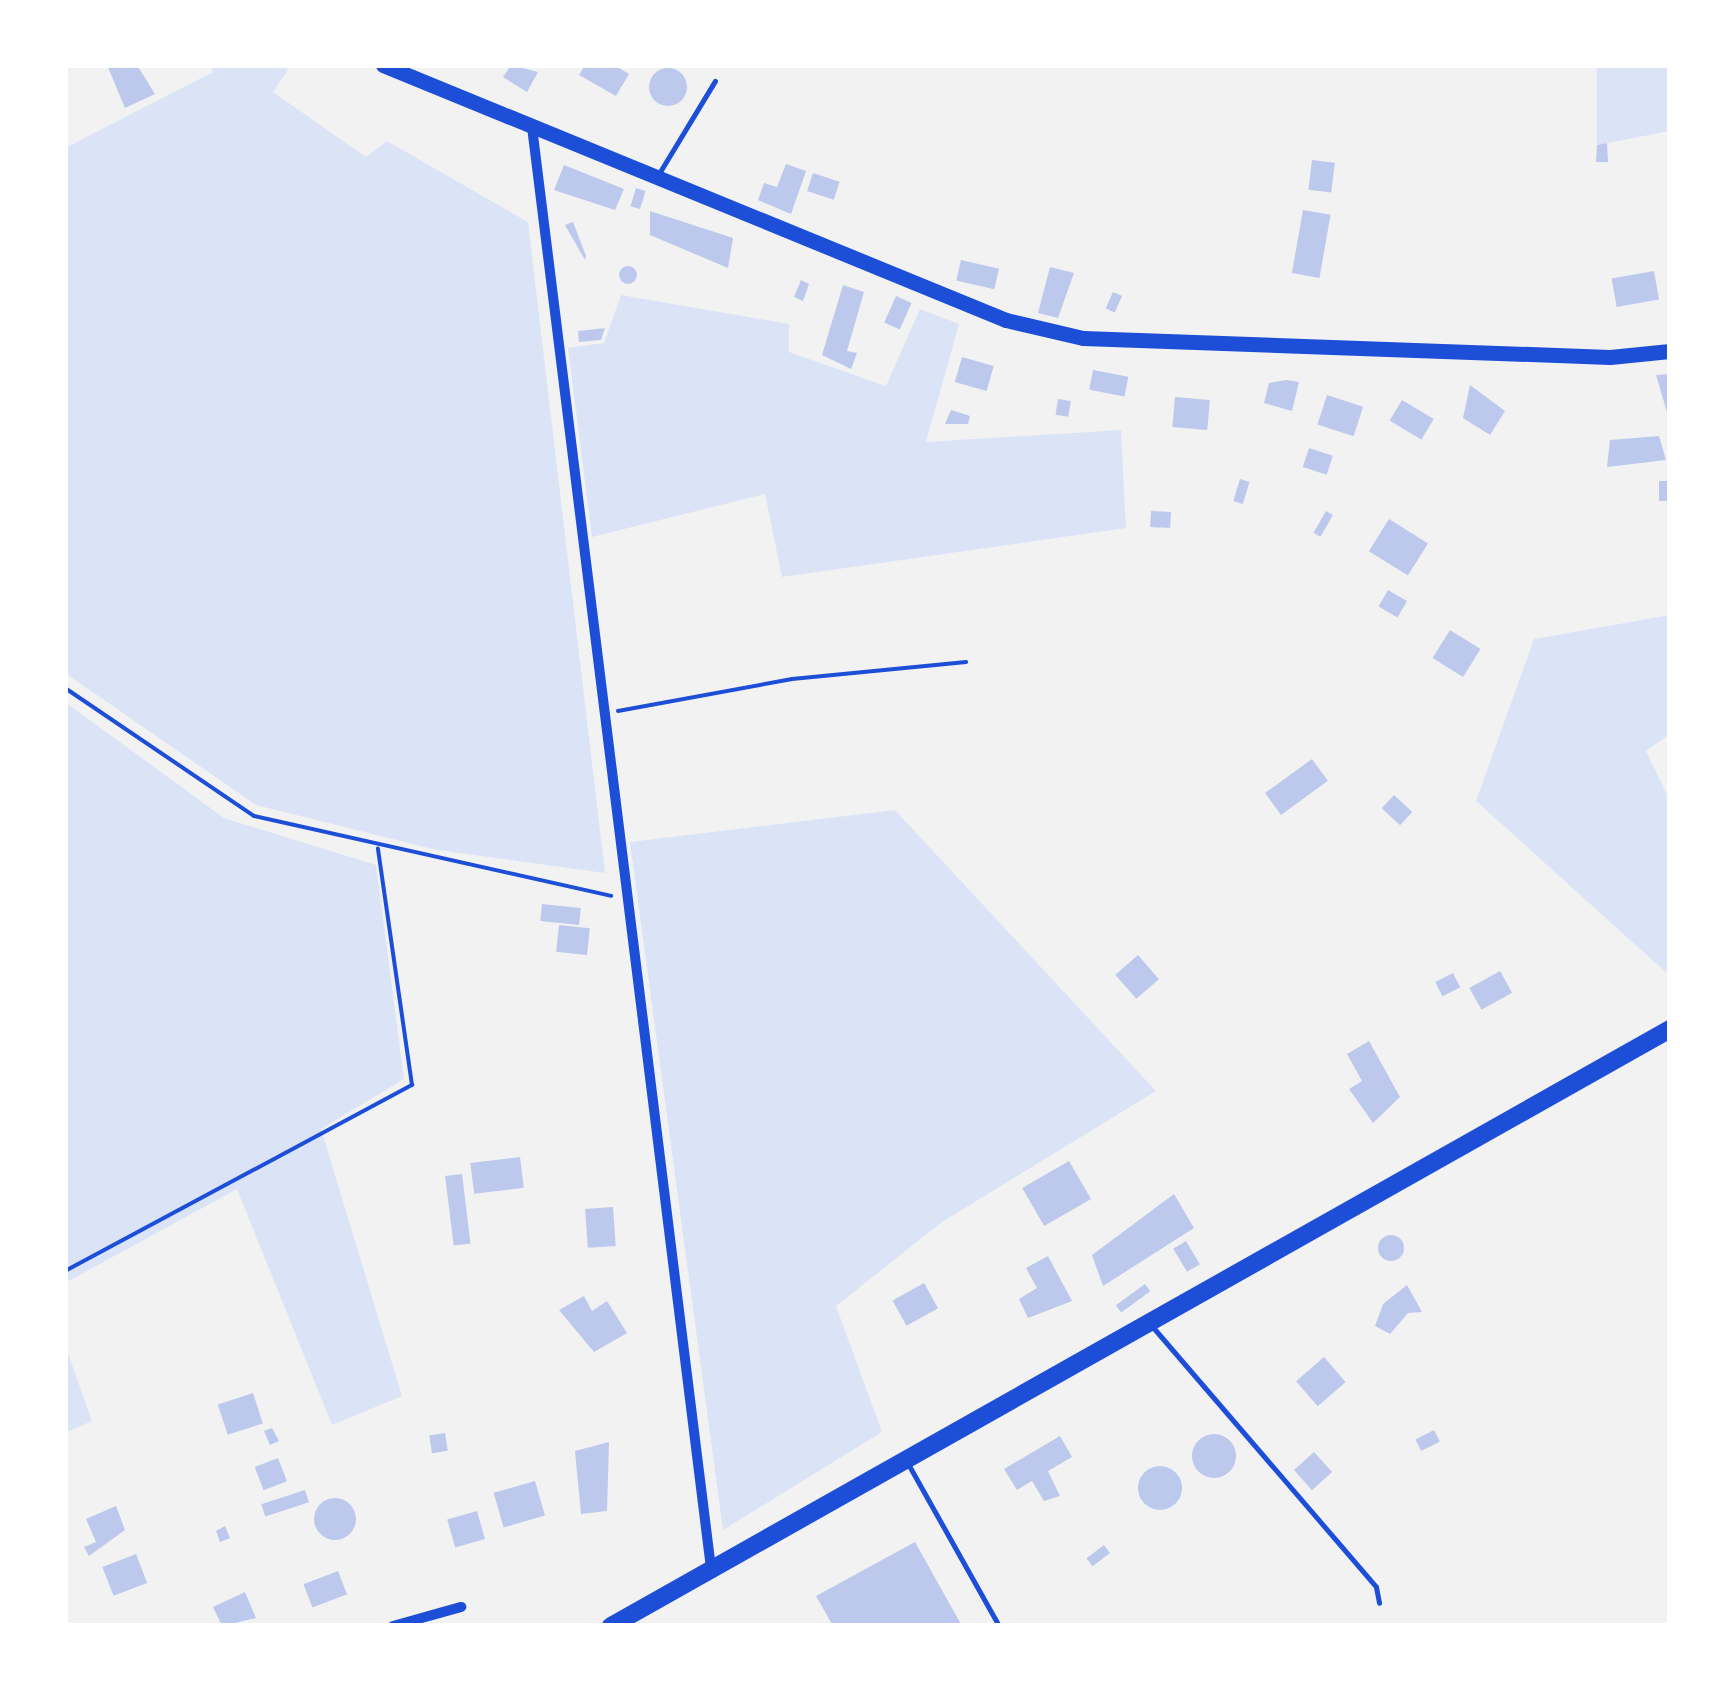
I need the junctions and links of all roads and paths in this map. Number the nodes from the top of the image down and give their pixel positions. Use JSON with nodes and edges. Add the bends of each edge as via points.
{"nodes":[{"id":1,"x":383,"y":65,"type":"edge"},
{"id":2,"x":715,"y":81,"type":"dead end"},
{"id":3,"x":532,"y":126,"type":"junction"},
{"id":4,"x":657,"y":178,"type":"junction"},
{"id":5,"x":1670,"y":351,"type":"edge"},
{"id":6,"x":966,"y":662,"type":"dead end"},
{"id":7,"x":65,"y":688,"type":"edge"},
{"id":8,"x":604,"y":714,"type":"junction"},
{"id":9,"x":378,"y":848,"type":"junction"},
{"id":10,"x":627,"y":903,"type":"junction"},
{"id":11,"x":1670,"y":1029,"type":"edge"},
{"id":12,"x":65,"y":1271,"type":"edge"},
{"id":13,"x":1149,"y":1322,"type":"junction"},
{"id":14,"x":906,"y":1460,"type":"junction"},
{"id":15,"x":711,"y":1570,"type":"junction"},
{"id":16,"x":1379,"y":1603,"type":"dead end"},
{"id":17,"x":461,"y":1606,"type":"dead end"},
{"id":18,"x":393,"y":1626,"type":"edge"},
{"id":19,"x":610,"y":1626,"type":"edge"},
{"id":20,"x":999,"y":1626,"type":"edge"}],
"edges":[{"from":1,"to":3,"type":"main road"},
{"from":2,"to":4,"type":"lane"},
{"from":3,"to":4,"type":"main road"},
{"from":3,"to":8,"type":"street"},
{"from":4,"to":5,"type":"main road","via":[[1006,320],[1082,338],[1610,358]]},
{"from":6,"to":8,"type":"path","via":[[792,679]]},
{"from":7,"to":9,"type":"path","via":[[254,816]]},
{"from":8,"to":10,"type":"street"},
{"from":9,"to":10,"type":"path"},
{"from":9,"to":12,"type":"path","via":[[412,1085]]},
{"from":10,"to":15,"type":"street"},
{"from":11,"to":13,"type":"main road"},
{"from":13,"to":14,"type":"main road"},
{"from":13,"to":16,"type":"lane","via":[[1376,1587]]},
{"from":14,"to":15,"type":"main road"},
{"from":14,"to":20,"type":"lane"},
{"from":15,"to":19,"type":"main road"},
{"from":17,"to":18,"type":"street"}]}
